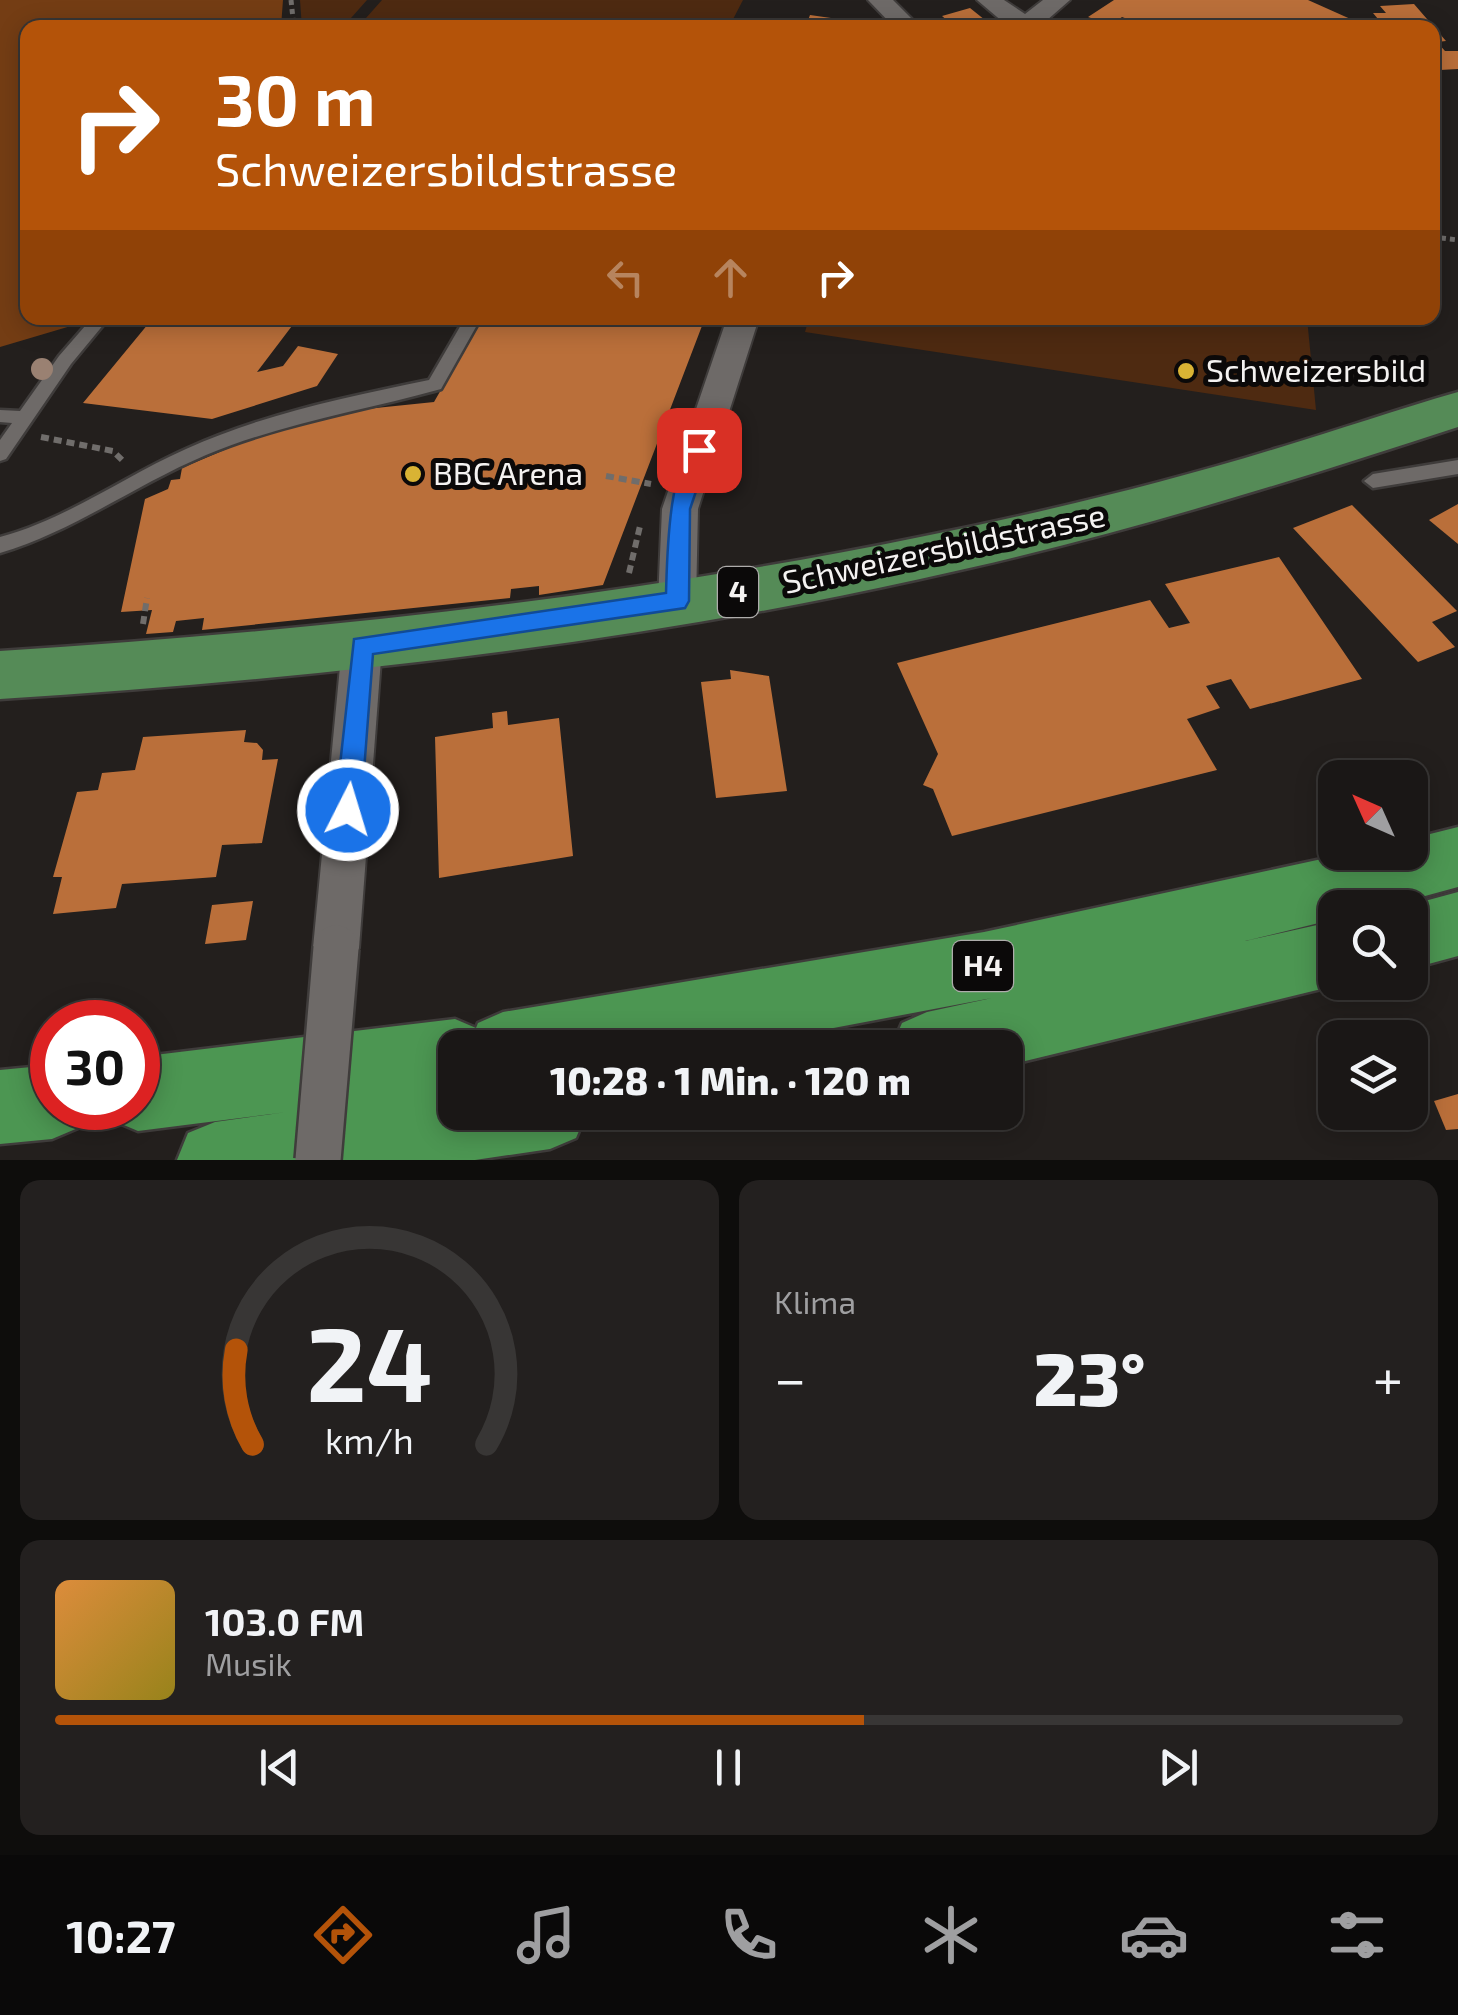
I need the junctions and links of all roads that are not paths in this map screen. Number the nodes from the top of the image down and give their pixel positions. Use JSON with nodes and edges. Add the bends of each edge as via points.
{"nodes":[{"id":1,"x":880,"y":0,"type":"edge"},
{"id":2,"x":989,"y":0,"type":"edge"},
{"id":3,"x":1058,"y":0,"type":"edge"},
{"id":4,"x":901,"y":20,"type":"edge"},
{"id":5,"x":1015,"y":20,"type":"edge"},
{"id":6,"x":1031,"y":20,"type":"edge"},
{"id":7,"x":95,"y":325,"type":"edge"},
{"id":8,"x":469,"y":325,"type":"edge"},
{"id":9,"x":741,"y":325,"type":"edge"},
{"id":10,"x":1458,"y":409,"type":"edge"},
{"id":11,"x":0,"y":416,"type":"edge"},
{"id":12,"x":20,"y":425,"type":"junction"},
{"id":13,"x":0,"y":454,"type":"edge"},
{"id":14,"x":1458,"y":467,"type":"edge"},
{"id":15,"x":1374,"y":481,"type":"dead end"},
{"id":16,"x":0,"y":545,"type":"edge"},
{"id":17,"x":677,"y":601,"type":"junction"},
{"id":18,"x":362,"y":646,"type":"junction"},
{"id":19,"x":0,"y":675,"type":"edge"},
{"id":20,"x":1458,"y":857,"type":"edge"},
{"id":21,"x":1458,"y":924,"type":"edge"},
{"id":22,"x":1428,"y":932,"type":"edge"},
{"id":23,"x":1318,"y":960,"type":"edge"},
{"id":24,"x":611,"y":1030,"type":"edge"},
{"id":25,"x":1007,"y":1030,"type":"edge"},
{"id":26,"x":438,"y":1056,"type":"edge"},
{"id":27,"x":160,"y":1091,"type":"edge"},
{"id":28,"x":30,"y":1104,"type":"edge"},
{"id":29,"x":0,"y":1107,"type":"edge"},
{"id":30,"x":438,"y":1128,"type":"edge"},
{"id":31,"x":214,"y":1160,"type":"edge"},
{"id":32,"x":318,"y":1160,"type":"edge"}],
"edges":[{"from":1,"to":4,"type":"street"},
{"from":2,"to":5,"type":"street"},
{"from":3,"to":6,"type":"street"},
{"from":7,"to":12,"type":"lane"},
{"from":8,"to":16,"type":"lane","via":[[435,386],[272,424],[140,479],[36,536]]},
{"from":9,"to":17,"type":"street","via":[[680,509]]},
{"from":10,"to":17,"type":"main road","name":"Schweizersbildstrasse","number":"4","via":[[1321,456],[1071,524],[878,567]]},
{"from":11,"to":12,"type":"lane"},
{"from":12,"to":13,"type":"lane"},
{"from":14,"to":15,"type":"lane"},
{"from":17,"to":18,"type":"main road","name":"Schweizersbildstrasse","number":"4"},
{"from":18,"to":19,"type":"main road","name":"Schweizersbildstrasse","number":"4"},
{"from":18,"to":32,"type":"street","bridge":true},
{"from":20,"to":24,"type":"highway","number":"H4","via":[[1327,892],[922,978]]},
{"from":21,"to":22,"type":"highway"},
{"from":23,"to":25,"type":"highway","number":"H4"},
{"from":26,"to":27,"type":"highway"},
{"from":28,"to":29,"type":"highway"},
{"from":30,"to":31,"type":"highway"}]}
